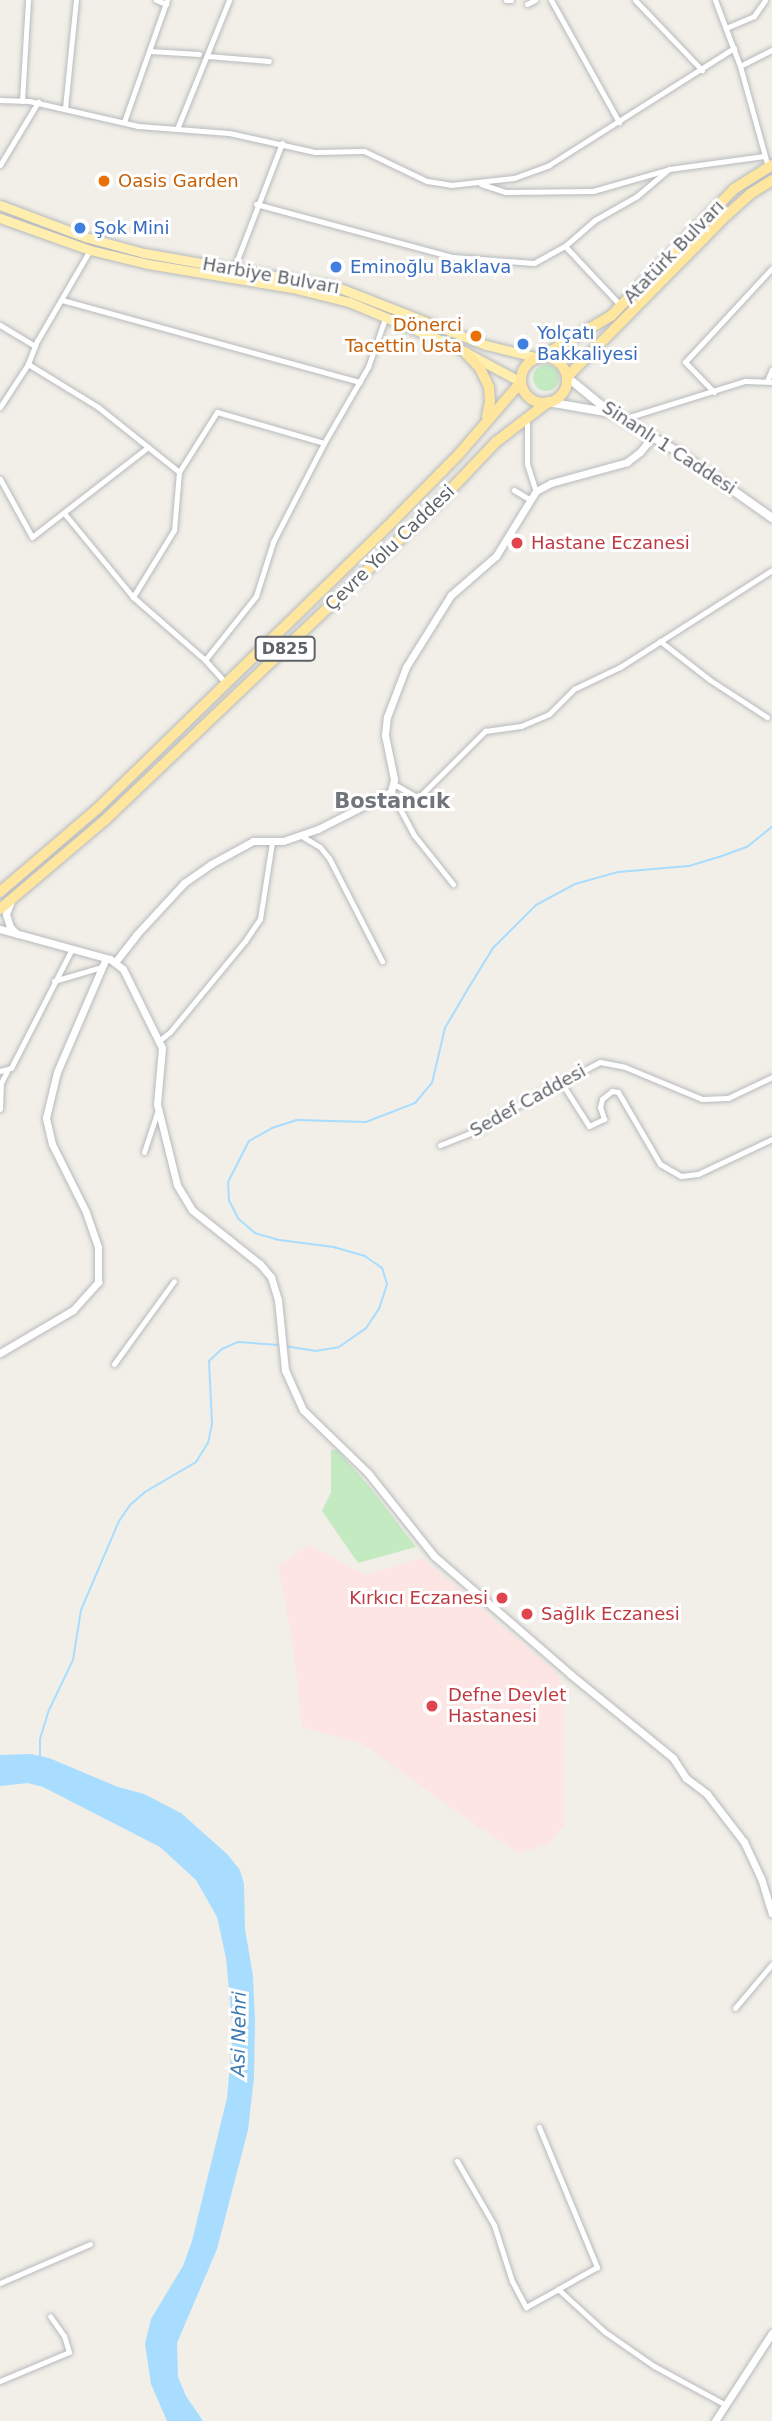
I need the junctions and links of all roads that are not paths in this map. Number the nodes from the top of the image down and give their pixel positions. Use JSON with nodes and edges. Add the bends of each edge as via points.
{"nodes":[{"id":1,"x":28,"y":0,"type":"edge"},
{"id":2,"x":76,"y":0,"type":"edge"},
{"id":3,"x":156,"y":0,"type":"edge"},
{"id":4,"x":229,"y":0,"type":"edge"},
{"id":5,"x":534,"y":0,"type":"edge"},
{"id":6,"x":551,"y":0,"type":"edge"},
{"id":7,"x":635,"y":0,"type":"edge"},
{"id":8,"x":715,"y":0,"type":"edge"},
{"id":9,"x":765,"y":0,"type":"edge"},
{"id":10,"x":167,"y":2,"type":"edge"},
{"id":11,"x":527,"y":4,"type":"dead end"},
{"id":12,"x":726,"y":28,"type":"junction"},
{"id":13,"x":734,"y":48,"type":"junction"},
{"id":14,"x":772,"y":50,"type":"edge"},
{"id":15,"x":150,"y":51,"type":"junction"},
{"id":16,"x":199,"y":54,"type":"dead end"},
{"id":17,"x":207,"y":56,"type":"junction"},
{"id":18,"x":269,"y":61,"type":"dead end"},
{"id":19,"x":740,"y":66,"type":"junction"},
{"id":20,"x":702,"y":70,"type":"junction"},
{"id":21,"x":0,"y":100,"type":"edge"},
{"id":22,"x":22,"y":101,"type":"junction"},
{"id":23,"x":38,"y":102,"type":"junction"},
{"id":24,"x":65,"y":108,"type":"junction"},
{"id":25,"x":124,"y":122,"type":"junction"},
{"id":26,"x":618,"y":122,"type":"junction"},
{"id":27,"x":177,"y":129,"type":"junction"},
{"id":28,"x":282,"y":143,"type":"junction"},
{"id":29,"x":768,"y":162,"type":"edge"},
{"id":30,"x":0,"y":165,"type":"edge"},
{"id":31,"x":669,"y":169,"type":"junction"},
{"id":32,"x":772,"y":180,"type":"edge"},
{"id":33,"x":478,"y":183,"type":"junction"},
{"id":34,"x":256,"y":204,"type":"junction"},
{"id":35,"x":0,"y":205,"type":"edge"},
{"id":36,"x":1,"y":221,"type":"edge"},
{"id":37,"x":565,"y":246,"type":"junction"},
{"id":38,"x":90,"y":250,"type":"junction"},
{"id":39,"x":234,"y":268,"type":"junction"},
{"id":40,"x":772,"y":268,"type":"edge"},
{"id":41,"x":315,"y":281,"type":"junction"},
{"id":42,"x":312,"y":292,"type":"junction"},
{"id":43,"x":62,"y":300,"type":"junction"},
{"id":44,"x":622,"y":307,"type":"junction"},
{"id":45,"x":386,"y":316,"type":"junction"},
{"id":46,"x":0,"y":325,"type":"edge"},
{"id":47,"x":34,"y":346,"type":"junction"},
{"id":48,"x":466,"y":352,"type":"junction"},
{"id":49,"x":539,"y":358,"type":"junction"},
{"id":50,"x":28,"y":364,"type":"junction"},
{"id":51,"x":772,"y":369,"type":"edge"},
{"id":52,"x":567,"y":377,"type":"junction"},
{"id":53,"x":360,"y":382,"type":"junction"},
{"id":54,"x":521,"y":382,"type":"junction"},
{"id":55,"x":769,"y":382,"type":"edge"},
{"id":56,"x":714,"y":392,"type":"junction"},
{"id":57,"x":548,"y":402,"type":"junction"},
{"id":58,"x":0,"y":407,"type":"edge"},
{"id":59,"x":611,"y":413,"type":"junction"},
{"id":60,"x":527,"y":418,"type":"junction"},
{"id":61,"x":623,"y":419,"type":"junction"},
{"id":62,"x":482,"y":427,"type":"junction"},
{"id":63,"x":653,"y":436,"type":"junction"},
{"id":64,"x":324,"y":443,"type":"junction"},
{"id":65,"x":148,"y":447,"type":"junction"},
{"id":66,"x":179,"y":472,"type":"junction"},
{"id":67,"x":0,"y":479,"type":"edge"},
{"id":68,"x":514,"y":490,"type":"dead end"},
{"id":69,"x":536,"y":491,"type":"junction"},
{"id":70,"x":528,"y":499,"type":"junction"},
{"id":71,"x":64,"y":513,"type":"junction"},
{"id":72,"x":772,"y":518,"type":"edge"},
{"id":73,"x":772,"y":570,"type":"edge"},
{"id":74,"x":133,"y":597,"type":"junction"},
{"id":75,"x":660,"y":641,"type":"junction"},
{"id":76,"x":205,"y":660,"type":"junction"},
{"id":77,"x":225,"y":682,"type":"junction"},
{"id":78,"x":767,"y":718,"type":"dead end"},
{"id":79,"x":392,"y":788,"type":"junction"},
{"id":80,"x":300,"y":835,"type":"junction"},
{"id":81,"x":272,"y":842,"type":"junction"},
{"id":82,"x":453,"y":884,"type":"dead end"},
{"id":83,"x":0,"y":892,"type":"edge"},
{"id":84,"x":11,"y":900,"type":"junction"},
{"id":85,"x":0,"y":909,"type":"edge"},
{"id":86,"x":0,"y":929,"type":"edge"},
{"id":87,"x":17,"y":934,"type":"junction"},
{"id":88,"x":72,"y":949,"type":"junction"},
{"id":89,"x":106,"y":958,"type":"junction"},
{"id":90,"x":116,"y":961,"type":"junction"},
{"id":91,"x":382,"y":961,"type":"dead end"},
{"id":92,"x":102,"y":967,"type":"junction"},
{"id":93,"x":54,"y":981,"type":"junction"},
{"id":94,"x":160,"y":1040,"type":"junction"},
{"id":95,"x":4,"y":1071,"type":"edge"},
{"id":96,"x":772,"y":1077,"type":"edge"},
{"id":97,"x":561,"y":1082,"type":"junction"},
{"id":98,"x":0,"y":1109,"type":"edge"},
{"id":99,"x":158,"y":1110,"type":"junction"},
{"id":100,"x":772,"y":1139,"type":"edge"},
{"id":101,"x":440,"y":1145,"type":"dead end"},
{"id":102,"x":144,"y":1152,"type":"dead end"},
{"id":103,"x":174,"y":1281,"type":"dead end"},
{"id":104,"x":0,"y":1353,"type":"edge"},
{"id":105,"x":114,"y":1364,"type":"dead end"},
{"id":106,"x":772,"y":1913,"type":"edge"},
{"id":107,"x":772,"y":1964,"type":"edge"},
{"id":108,"x":735,"y":2008,"type":"dead end"},
{"id":109,"x":539,"y":2127,"type":"dead end"},
{"id":110,"x":457,"y":2161,"type":"dead end"},
{"id":111,"x":90,"y":2244,"type":"dead end"},
{"id":112,"x":0,"y":2283,"type":"edge"},
{"id":113,"x":558,"y":2289,"type":"junction"},
{"id":114,"x":50,"y":2316,"type":"dead end"},
{"id":115,"x":772,"y":2333,"type":"edge"},
{"id":116,"x":0,"y":2381,"type":"edge"},
{"id":117,"x":724,"y":2404,"type":"junction"},
{"id":118,"x":715,"y":2421,"type":"edge"}],
"edges":[{"from":1,"to":22,"type":"street"},
{"from":2,"to":24,"type":"street"},
{"from":3,"to":10,"type":"street"},
{"from":4,"to":17,"type":"street"},
{"from":5,"to":11,"type":"street"},
{"from":6,"to":26,"type":"street"},
{"from":7,"to":20,"type":"street"},
{"from":8,"to":12,"type":"street"},
{"from":9,"to":12,"type":"street","via":[[754,16]]},
{"from":10,"to":15,"type":"street"},
{"from":12,"to":13,"type":"street"},
{"from":13,"to":19,"type":"street"},
{"from":13,"to":20,"type":"street"},
{"from":14,"to":19,"type":"street"},
{"from":15,"to":16,"type":"street"},
{"from":15,"to":25,"type":"street"},
{"from":17,"to":18,"type":"street"},
{"from":17,"to":27,"type":"street"},
{"from":19,"to":29,"type":"street"},
{"from":20,"to":26,"type":"street"},
{"from":21,"to":22,"type":"street"},
{"from":22,"to":23,"type":"street"},
{"from":23,"to":24,"type":"street"},
{"from":23,"to":30,"type":"street"},
{"from":24,"to":25,"type":"street"},
{"from":25,"to":27,"type":"street"},
{"from":26,"to":33,"type":"street","via":[[548,166]]},
{"from":27,"to":28,"type":"street"},
{"from":28,"to":33,"type":"street","via":[[315,152],[364,151],[427,181]]},
{"from":28,"to":34,"type":"street"},
{"from":29,"to":31,"type":"street"},
{"from":29,"to":44,"type":"highway","name":"Atatürk Bulvarı","via":[[734,189]]},
{"from":31,"to":33,"type":"street","via":[[593,191],[506,192]]},
{"from":31,"to":37,"type":"street"},
{"from":32,"to":52,"type":"highway","name":"Atatürk Bulvarı","via":[[728,215]]},
{"from":34,"to":37,"type":"street","via":[[453,257],[534,262]]},
{"from":34,"to":39,"type":"street"},
{"from":35,"to":39,"type":"main road","name":"Harbiye Bulvarı","via":[[113,245]]},
{"from":36,"to":38,"type":"main road","name":"Harbiye Bulvarı"},
{"from":37,"to":44,"type":"street"},
{"from":38,"to":42,"type":"main road","name":"Harbiye Bulvarı"},
{"from":38,"to":43,"type":"street"},
{"from":39,"to":41,"type":"main road","name":"Harbiye Bulvarı"},
{"from":40,"to":56,"type":"street","via":[[685,362]]},
{"from":41,"to":42,"type":"main road"},
{"from":41,"to":49,"type":"main road","name":"Harbiye Bulvarı","via":[[486,345]]},
{"from":42,"to":45,"type":"main road","name":"Harbiye Bulvarı"},
{"from":43,"to":47,"type":"street"},
{"from":43,"to":53,"type":"street"},
{"from":44,"to":49,"type":"highway","name":"Atatürk Bulvarı"},
{"from":45,"to":48,"type":"main road","name":"Harbiye Bulvarı"},
{"from":45,"to":53,"type":"street"},
{"from":46,"to":47,"type":"street"},
{"from":47,"to":50,"type":"street"},
{"from":48,"to":54,"type":"main road","name":"Harbiye Bulvarı"},
{"from":48,"to":62,"type":"highway","via":[[480,368],[490,392]]},
{"from":49,"to":52,"type":"highway","via":[[553,359]]},
{"from":49,"to":54,"type":"highway","via":[[527,364]]},
{"from":50,"to":58,"type":"street"},
{"from":50,"to":65,"type":"street","via":[[98,407]]},
{"from":51,"to":55,"type":"street"},
{"from":52,"to":57,"type":"highway","via":[[560,396]]},
{"from":52,"to":59,"type":"main road","name":"Sinanlı 1 Caddesi"},
{"from":53,"to":64,"type":"street"},
{"from":54,"to":57,"type":"highway","via":[[527,396]]},
{"from":54,"to":62,"type":"highway","name":"Çevre Yolu Caddesi","number":"D825"},
{"from":55,"to":56,"type":"street","via":[[746,381]]},
{"from":56,"to":61,"type":"street"},
{"from":57,"to":59,"type":"main road"},
{"from":57,"to":60,"type":"highway","name":"Çevre Yolu Caddesi","number":"D825"},
{"from":59,"to":61,"type":"main road","name":"Sinanlı 1 Caddesi"},
{"from":60,"to":69,"type":"street","via":[[527,464]]},
{"from":60,"to":84,"type":"highway","name":"Çevre Yolu Caddesi","number":"D825","via":[[496,442],[439,502],[105,820]]},
{"from":61,"to":63,"type":"main road","name":"Sinanlı 1 Caddesi"},
{"from":62,"to":77,"type":"highway","name":"Çevre Yolu Caddesi","number":"D825"},
{"from":63,"to":69,"type":"street","via":[[627,462]]},
{"from":63,"to":72,"type":"main road","name":"Sinanlı 1 Caddesi"},
{"from":64,"to":66,"type":"street","via":[[216,412]]},
{"from":64,"to":76,"type":"street","via":[[273,542],[256,596]]},
{"from":65,"to":66,"type":"street"},
{"from":65,"to":71,"type":"street"},
{"from":66,"to":74,"type":"street","via":[[174,530]]},
{"from":67,"to":71,"type":"street","via":[[32,537]]},
{"from":68,"to":70,"type":"street"},
{"from":69,"to":70,"type":"street"},
{"from":70,"to":79,"type":"street","via":[[502,549],[451,595],[406,667],[385,727]]},
{"from":71,"to":74,"type":"street"},
{"from":73,"to":75,"type":"street"},
{"from":74,"to":76,"type":"street"},
{"from":75,"to":78,"type":"street"},
{"from":75,"to":79,"type":"street","via":[[574,689],[549,714],[521,726],[485,731],[422,794]]},
{"from":76,"to":77,"type":"street"},
{"from":77,"to":83,"type":"highway","name":"Çevre Yolu Caddesi","number":"D825","via":[[97,809]]},
{"from":79,"to":80,"type":"street"},
{"from":79,"to":82,"type":"street","via":[[414,835]]},
{"from":80,"to":81,"type":"street"},
{"from":80,"to":91,"type":"street","via":[[329,858]]},
{"from":81,"to":90,"type":"street","via":[[247,843],[190,877]]},
{"from":81,"to":94,"type":"street","via":[[260,919]]},
{"from":84,"to":85,"type":"highway","name":"Çevre Yolu Caddesi","number":"D825"},
{"from":84,"to":87,"type":"street","via":[[6,914],[9,927]]},
{"from":86,"to":87,"type":"street"},
{"from":87,"to":88,"type":"street"},
{"from":88,"to":89,"type":"street"},
{"from":88,"to":93,"type":"street"},
{"from":89,"to":90,"type":"street"},
{"from":89,"to":92,"type":"street"},
{"from":90,"to":94,"type":"street"},
{"from":92,"to":93,"type":"street"},
{"from":92,"to":104,"type":"street","via":[[57,1072],[46,1118],[52,1144],[98,1247],[98,1282],[73,1310]]},
{"from":93,"to":95,"type":"street"},
{"from":94,"to":99,"type":"street"},
{"from":95,"to":98,"type":"street"},
{"from":96,"to":97,"type":"street","name":"Sedef Caddesi","via":[[721,1100],[694,1097],[604,1062]]},
{"from":97,"to":100,"type":"street","via":[[589,1126],[604,1119],[601,1099],[618,1092],[660,1164],[681,1176],[698,1174]]},
{"from":97,"to":101,"type":"street","name":"Sedef Caddesi","via":[[483,1128]]},
{"from":99,"to":102,"type":"street"},
{"from":99,"to":106,"type":"street","via":[[175,1178],[187,1202],[260,1264],[274,1284],[288,1379],[303,1410],[368,1473],[434,1556],[673,1758],[686,1778],[707,1794],[744,1842]]},
{"from":103,"to":105,"type":"street"},
{"from":107,"to":108,"type":"street"},
{"from":109,"to":113,"type":"street","via":[[597,2267]]},
{"from":110,"to":113,"type":"street","via":[[494,2225],[521,2301],[526,2307]]},
{"from":111,"to":112,"type":"street"},
{"from":113,"to":117,"type":"street","via":[[605,2332],[654,2366]]},
{"from":114,"to":116,"type":"street","via":[[69,2352]]},
{"from":115,"to":117,"type":"street"},
{"from":117,"to":118,"type":"street"}]}
